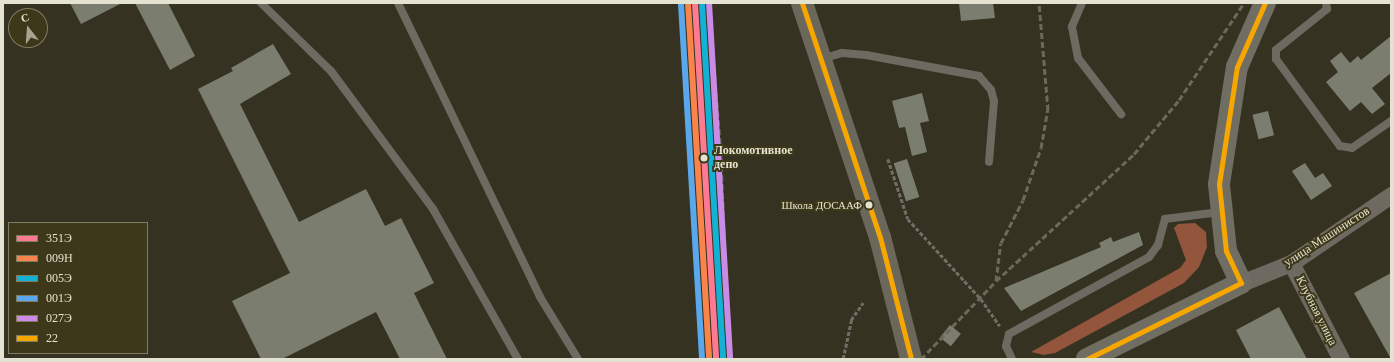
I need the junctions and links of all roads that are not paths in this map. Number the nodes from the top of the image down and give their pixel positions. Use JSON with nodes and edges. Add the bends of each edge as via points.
{"nodes":[{"id":1,"x":261,"y":3,"type":"edge"},
{"id":2,"x":398,"y":3,"type":"edge"},
{"id":3,"x":802,"y":3,"type":"edge"},
{"id":4,"x":1082,"y":3,"type":"edge"},
{"id":5,"x":1265,"y":3,"type":"edge"},
{"id":6,"x":1326,"y":3,"type":"edge"},
{"id":7,"x":822,"y":59,"type":"junction"},
{"id":8,"x":1121,"y":114,"type":"dead end"},
{"id":9,"x":1391,"y":121,"type":"edge"},
{"id":10,"x":989,"y":162,"type":"dead end"},
{"id":11,"x":1391,"y":195,"type":"edge"},
{"id":12,"x":1220,"y":212,"type":"junction"},
{"id":13,"x":1291,"y":263,"type":"junction"},
{"id":14,"x":1241,"y":283,"type":"junction"},
{"id":15,"x":518,"y":359,"type":"edge"},
{"id":16,"x":578,"y":359,"type":"edge"},
{"id":17,"x":911,"y":359,"type":"edge"},
{"id":18,"x":1012,"y":359,"type":"edge"},
{"id":19,"x":1087,"y":359,"type":"edge"},
{"id":20,"x":1341,"y":359,"type":"edge"}],
"edges":[{"from":1,"to":15,"type":"lane","via":[[331,71],[433,209]]},
{"from":2,"to":16,"type":"lane","via":[[540,297]]},
{"from":3,"to":7,"type":"highway"},
{"from":4,"to":8,"type":"lane","via":[[1072,27],[1078,58]]},
{"from":5,"to":12,"type":"street","via":[[1236,67],[1219,184]]},
{"from":6,"to":9,"type":"lane","via":[[1327,8],[1276,50],[1276,59],[1340,146],[1352,148]]},
{"from":7,"to":10,"type":"lane","via":[[842,53],[866,55],[979,76],[994,101]]},
{"from":7,"to":17,"type":"highway","via":[[880,237]]},
{"from":11,"to":13,"type":"street","name":"улица Машинистов"},
{"from":12,"to":14,"type":"street","via":[[1226,251]]},
{"from":12,"to":18,"type":"lane","via":[[1165,219],[1158,245],[1149,257],[1009,334],[1006,346]]},
{"from":13,"to":14,"type":"street","name":"улица Машинистов"},
{"from":13,"to":20,"type":"street","name":"Клубная улица"},
{"from":14,"to":19,"type":"street","name":"улица Машинистов"}]}
